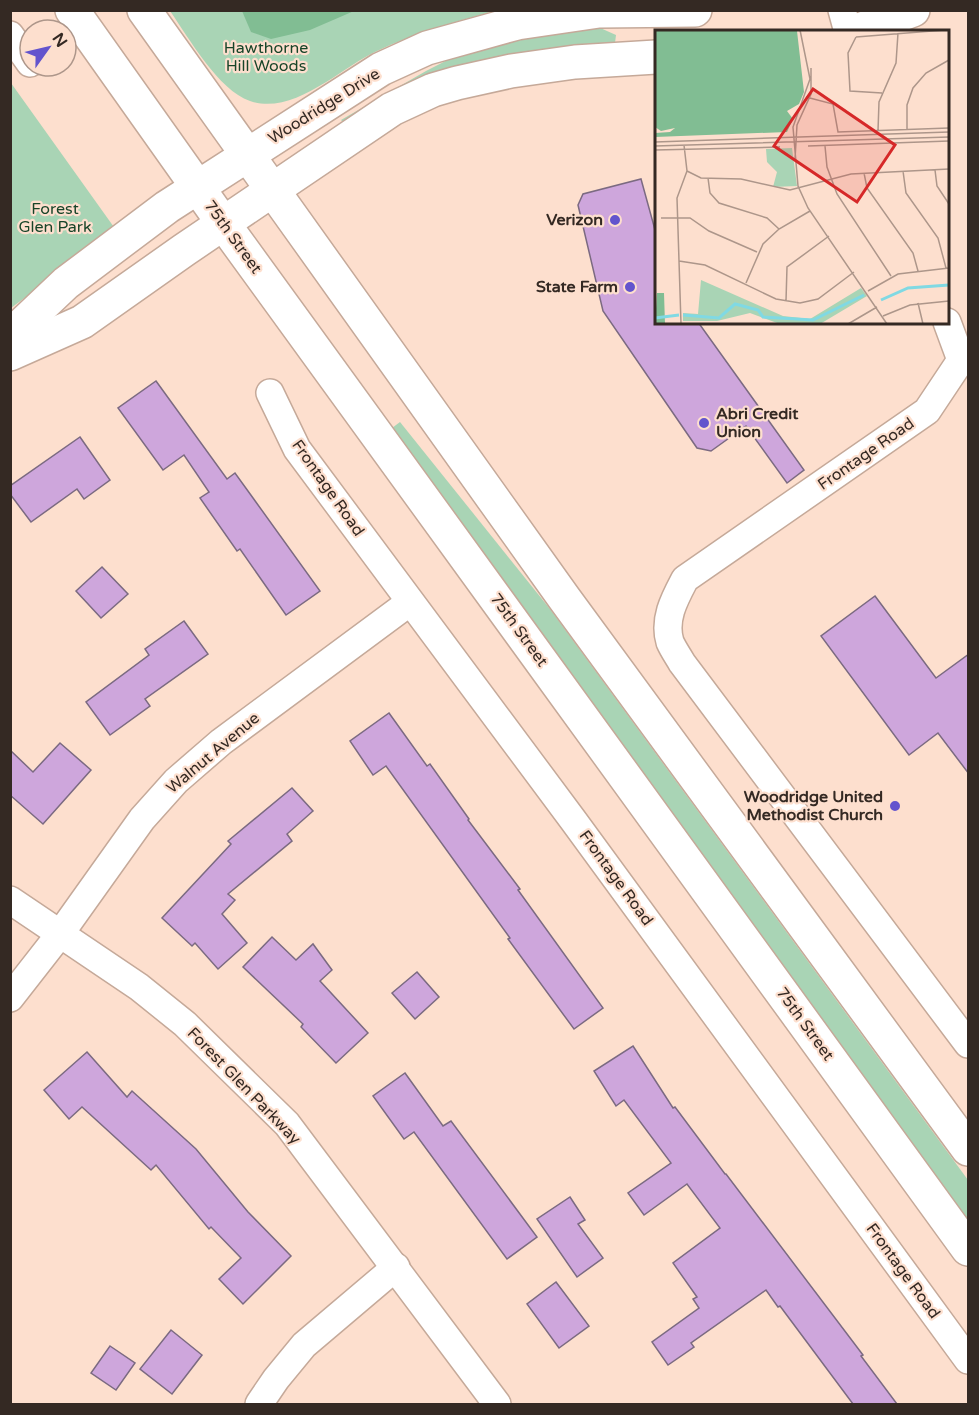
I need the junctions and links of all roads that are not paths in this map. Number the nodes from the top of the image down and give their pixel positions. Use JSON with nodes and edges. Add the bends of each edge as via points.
{"nodes":[{"id":1,"x":72,"y":10,"type":"edge"},
{"id":2,"x":144,"y":10,"type":"edge"},
{"id":3,"x":695,"y":10,"type":"edge"},
{"id":4,"x":842,"y":10,"type":"edge"},
{"id":5,"x":913,"y":10,"type":"edge"},
{"id":6,"x":847,"y":30,"type":"edge"},
{"id":7,"x":859,"y":30,"type":"edge"},
{"id":8,"x":655,"y":57,"type":"edge"},
{"id":9,"x":248,"y":154,"type":"junction"},
{"id":10,"x":197,"y":187,"type":"junction"},
{"id":11,"x":273,"y":189,"type":"junction"},
{"id":12,"x":223,"y":223,"type":"junction"},
{"id":13,"x":948,"y":324,"type":"edge"},
{"id":14,"x":10,"y":336,"type":"edge"},
{"id":15,"x":10,"y":354,"type":"edge"},
{"id":16,"x":270,"y":393,"type":"dead end"},
{"id":17,"x":410,"y":602,"type":"junction"},
{"id":18,"x":10,"y":900,"type":"edge"},
{"id":19,"x":60,"y":934,"type":"junction"},
{"id":20,"x":10,"y":998,"type":"edge"},
{"id":21,"x":969,"y":1044,"type":"edge"},
{"id":22,"x":969,"y":1149,"type":"edge"},
{"id":23,"x":969,"y":1249,"type":"edge"},
{"id":24,"x":396,"y":1267,"type":"junction"},
{"id":25,"x":969,"y":1360,"type":"edge"},
{"id":26,"x":259,"y":1404,"type":"edge"},
{"id":27,"x":497,"y":1404,"type":"edge"}],
"edges":[{"from":1,"to":10,"type":"main road","name":"75th Street"},
{"from":2,"to":9,"type":"main road"},
{"from":3,"to":9,"type":"main road","name":"Woodridge Drive","via":[[599,11],[556,16],[427,48],[381,69]]},
{"from":4,"to":6,"type":"street"},
{"from":5,"to":7,"type":"main road"},
{"from":8,"to":11,"type":"main road","via":[[564,63],[433,90],[392,109]]},
{"from":9,"to":10,"type":"main road","name":"Woodridge Drive"},
{"from":9,"to":11,"type":"main road"},
{"from":10,"to":12,"type":"main road","name":"75th Street"},
{"from":10,"to":14,"type":"main road","name":"Woodridge Drive","via":[[66,283]]},
{"from":11,"to":12,"type":"main road"},
{"from":11,"to":22,"type":"main road","via":[[564,598]]},
{"from":12,"to":15,"type":"main road","via":[[82,322]]},
{"from":12,"to":23,"type":"main road","name":"75th Street"},
{"from":13,"to":21,"type":"street","name":"Frontage Road","via":[[961,360],[927,411],[686,579],[670,610],[669,623],[670,641],[682,663]]},
{"from":16,"to":17,"type":"street","name":"Frontage Road","via":[[297,449]]},
{"from":17,"to":19,"type":"street","name":"Walnut Avenue","via":[[221,742],[176,781],[142,819]]},
{"from":17,"to":25,"type":"street","name":"Frontage Road"},
{"from":18,"to":19,"type":"street","name":"Forest Glen Parkway"},
{"from":19,"to":20,"type":"street","name":"Walnut Avenue"},
{"from":19,"to":24,"type":"street","name":"Forest Glen Parkway","via":[[139,987],[230,1067],[287,1124]]},
{"from":24,"to":26,"type":"street","via":[[304,1345]]},
{"from":24,"to":27,"type":"street","name":"Forest Glen Parkway"}]}
